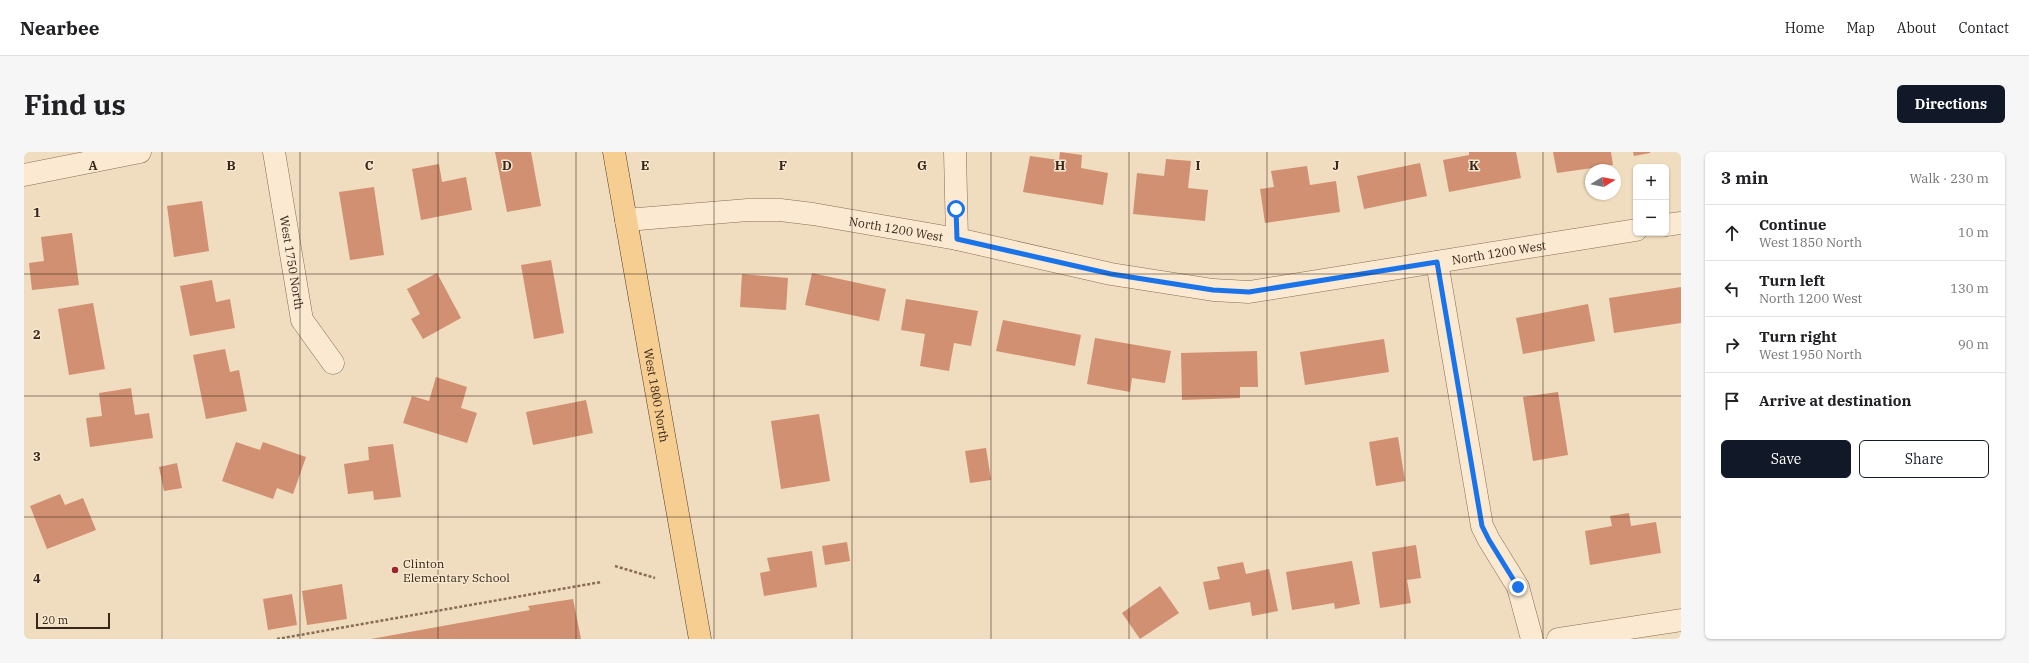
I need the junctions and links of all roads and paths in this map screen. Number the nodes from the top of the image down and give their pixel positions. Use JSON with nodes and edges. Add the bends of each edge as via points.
{"nodes":[{"id":1,"x":140,"y":152,"type":"edge"},
{"id":2,"x":274,"y":152,"type":"edge"},
{"id":3,"x":614,"y":152,"type":"edge"},
{"id":4,"x":955,"y":152,"type":"edge"},
{"id":5,"x":24,"y":175,"type":"edge"},
{"id":6,"x":626,"y":220,"type":"junction"},
{"id":7,"x":1681,"y":223,"type":"edge"},
{"id":8,"x":1669,"y":225,"type":"edge"},
{"id":9,"x":1633,"y":230,"type":"edge"},
{"id":10,"x":957,"y":239,"type":"junction"},
{"id":11,"x":1437,"y":262,"type":"junction"},
{"id":12,"x":333,"y":363,"type":"dead end"},
{"id":13,"x":615,"y":566,"type":"dead end"},
{"id":14,"x":655,"y":578,"type":"dead end"},
{"id":15,"x":601,"y":582,"type":"dead end"},
{"id":16,"x":1681,"y":620,"type":"edge"},
{"id":17,"x":277,"y":639,"type":"edge"},
{"id":18,"x":700,"y":639,"type":"edge"},
{"id":19,"x":1532,"y":639,"type":"edge"},
{"id":20,"x":1558,"y":639,"type":"edge"}],
"edges":[{"from":1,"to":5,"type":"street"},
{"from":2,"to":12,"type":"street","name":"West 1750 North","via":[[302,320]]},
{"from":3,"to":6,"type":"main road","name":"West 1800 North"},
{"from":4,"to":10,"type":"street"},
{"from":6,"to":10,"type":"street","name":"North 1200 West","via":[[748,210],[780,210]]},
{"from":6,"to":18,"type":"main road","name":"West 1800 North"},
{"from":7,"to":8,"type":"street"},
{"from":9,"to":11,"type":"street","name":"North 1200 West"},
{"from":10,"to":11,"type":"street","name":"North 1200 West","via":[[1111,274],[1213,290],[1249,292]]},
{"from":11,"to":19,"type":"street","via":[[1482,526],[1518,587]]},
{"from":13,"to":14,"type":"path"},
{"from":15,"to":17,"type":"path"},
{"from":16,"to":20,"type":"street"}]}
